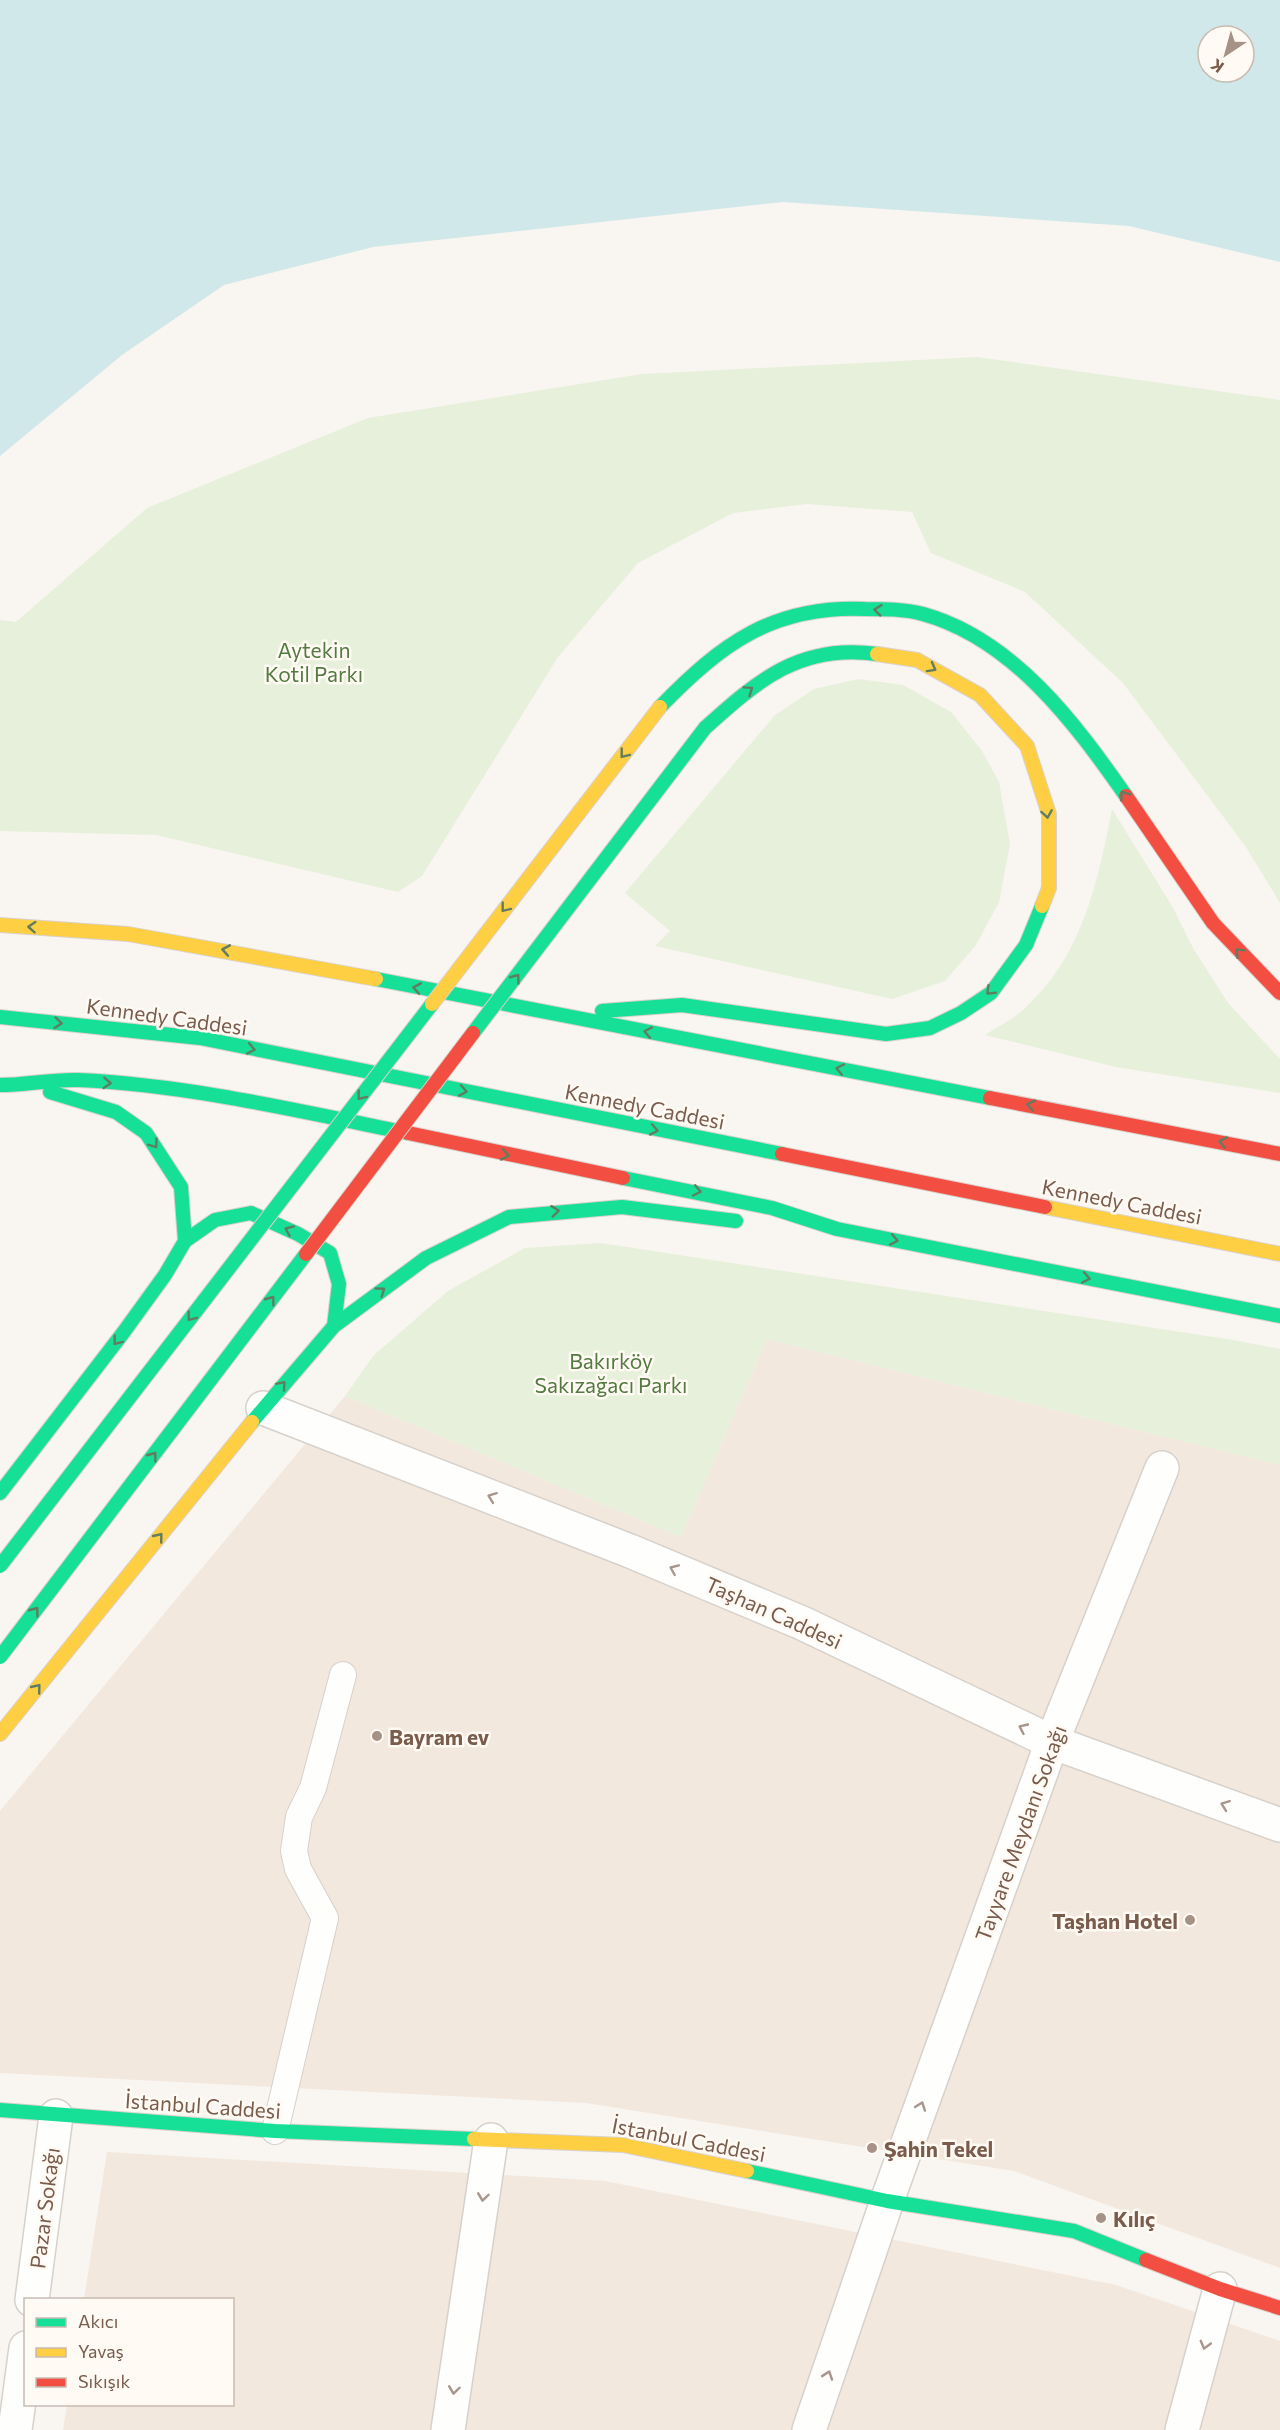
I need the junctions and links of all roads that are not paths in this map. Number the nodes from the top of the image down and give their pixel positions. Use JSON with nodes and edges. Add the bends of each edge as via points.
{"nodes":[{"id":1,"x":0,"y":925,"type":"edge"},
{"id":2,"x":1280,"y":993,"type":"edge"},
{"id":3,"x":557,"y":1014,"type":"junction"},
{"id":4,"x":0,"y":1017,"type":"edge"},
{"id":5,"x":0,"y":1085,"type":"edge"},
{"id":6,"x":28,"y":1085,"type":"junction"},
{"id":7,"x":1280,"y":1154,"type":"edge"},
{"id":8,"x":751,"y":1223,"type":"dead end"},
{"id":9,"x":784,"y":1226,"type":"dead end"},
{"id":10,"x":837,"y":1229,"type":"junction"},
{"id":11,"x":184,"y":1241,"type":"junction"},
{"id":12,"x":1280,"y":1254,"type":"edge"},
{"id":13,"x":1280,"y":1316,"type":"edge"},
{"id":14,"x":334,"y":1326,"type":"junction"},
{"id":15,"x":263,"y":1408,"type":"junction"},
{"id":16,"x":1162,"y":1468,"type":"dead end"},
{"id":17,"x":2,"y":1488,"type":"edge"},
{"id":18,"x":0,"y":1566,"type":"edge"},
{"id":19,"x":0,"y":1658,"type":"edge"},
{"id":20,"x":343,"y":1675,"type":"dead end"},
{"id":21,"x":0,"y":1734,"type":"edge"},
{"id":22,"x":1052,"y":1742,"type":"junction"},
{"id":23,"x":1280,"y":1825,"type":"edge"},
{"id":24,"x":0,"y":2110,"type":"edge"},
{"id":25,"x":56,"y":2116,"type":"junction"},
{"id":26,"x":274,"y":2131,"type":"junction"},
{"id":27,"x":491,"y":2140,"type":"junction"},
{"id":28,"x":887,"y":2200,"type":"junction"},
{"id":29,"x":1220,"y":2289,"type":"junction"},
{"id":30,"x":32,"y":2298,"type":"edge"},
{"id":31,"x":1280,"y":2308,"type":"edge"},
{"id":32,"x":24,"y":2363,"type":"edge"},
{"id":33,"x":15,"y":2430,"type":"edge"},
{"id":34,"x":448,"y":2430,"type":"edge"},
{"id":35,"x":809,"y":2430,"type":"edge"},
{"id":36,"x":1182,"y":2430,"type":"edge"}],
"edges":[{"from":3,"to":1,"type":"main road","one_way":true,"via":[[128,934]]},
{"from":2,"to":18,"type":"main road","one_way":true,"bridge":true,"via":[[1222,935],[1075,726],[1028,676],[977,638],[926,615],[844,606],[786,615],[742,636],[696,668],[660,707]]},
{"from":7,"to":3,"type":"main road","one_way":true},
{"from":19,"to":3,"type":"main road","one_way":true,"bridge":true,"via":[[705,729],[742,695],[778,671],[815,655],[849,650],[917,660],[980,695],[1027,746],[1049,814],[1049,888],[1026,945],[991,993],[961,1013],[930,1028],[886,1034],[682,1005]]},
{"from":4,"to":12,"type":"main road","name":"Kennedy Caddesi","one_way":true,"via":[[200,1038]]},
{"from":5,"to":6,"type":"main road"},
{"from":6,"to":10,"type":"main road","one_way":true,"via":[[75,1080],[141,1085],[274,1106],[772,1208]]},
{"from":6,"to":11,"type":"main road","one_way":true,"via":[[116,1112],[146,1133],[181,1187]]},
{"from":14,"to":8,"type":"main road","one_way":true,"via":[[426,1258],[509,1217],[622,1207]]},
{"from":9,"to":10,"type":"main road"},
{"from":10,"to":13,"type":"main road","one_way":true},
{"from":14,"to":11,"type":"main road","one_way":true,"via":[[339,1284],[330,1253],[298,1234],[251,1213],[215,1220]]},
{"from":11,"to":17,"type":"main road","one_way":true,"via":[[129,1325]]},
{"from":15,"to":14,"type":"main road","one_way":true},
{"from":21,"to":15,"type":"main road","one_way":true},
{"from":22,"to":15,"type":"street","name":"Taşhan Caddesi","one_way":true,"via":[[802,1623],[630,1551]]},
{"from":16,"to":22,"type":"street","name":"Tayyare Meydanı Sokağı"},
{"from":20,"to":26,"type":"lane","via":[[313,1788],[299,1817],[294,1851],[298,1869],[325,1918]]},
{"from":23,"to":22,"type":"street","name":"Taşhan Caddesi","one_way":true},
{"from":28,"to":22,"type":"street","name":"Tayyare Meydanı Sokağı","one_way":true},
{"from":24,"to":25,"type":"main road","name":"İstanbul Caddesi"},
{"from":25,"to":26,"type":"main road","name":"İstanbul Caddesi"},
{"from":25,"to":30,"type":"street","name":"Pazar Sokağı"},
{"from":26,"to":27,"type":"main road","name":"İstanbul Caddesi"},
{"from":27,"to":28,"type":"main road","name":"İstanbul Caddesi","via":[[622,2145]]},
{"from":27,"to":34,"type":"street","one_way":true},
{"from":28,"to":29,"type":"main road","name":"İstanbul Caddesi","via":[[1074,2231]]},
{"from":35,"to":28,"type":"street","name":"Tayyare Meydanı Sokağı","one_way":true},
{"from":29,"to":31,"type":"main road","name":"İstanbul Caddesi"},
{"from":29,"to":36,"type":"street","one_way":true},
{"from":32,"to":33,"type":"street"}]}
